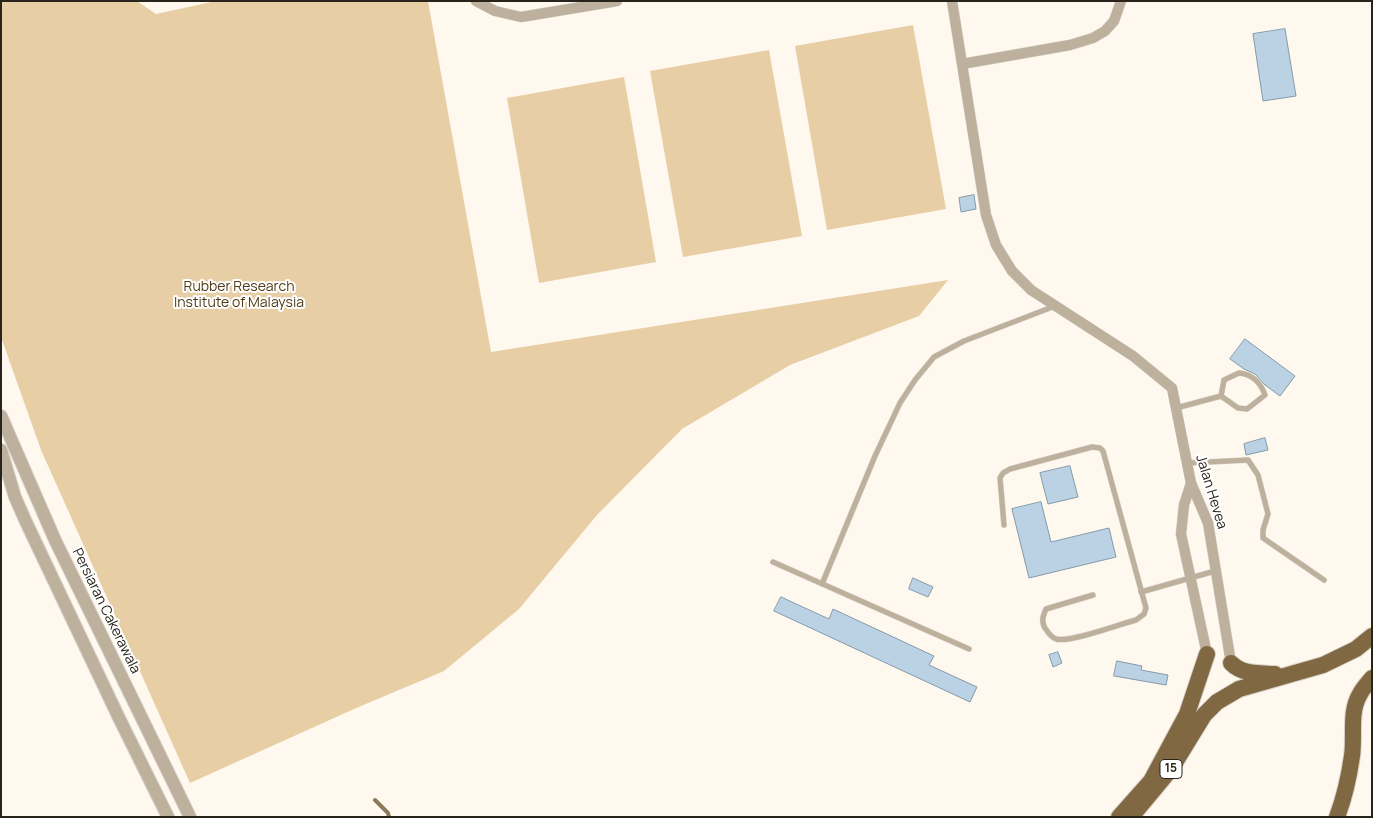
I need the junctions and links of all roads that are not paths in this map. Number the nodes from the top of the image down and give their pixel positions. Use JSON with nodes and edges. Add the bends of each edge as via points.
{"nodes":[{"id":1,"x":476,"y":1,"type":"edge"},
{"id":2,"x":617,"y":1,"type":"edge"},
{"id":3,"x":952,"y":1,"type":"edge"},
{"id":4,"x":1121,"y":1,"type":"edge"},
{"id":5,"x":962,"y":64,"type":"junction"},
{"id":6,"x":1055,"y":306,"type":"junction"},
{"id":7,"x":1221,"y":396,"type":"junction"},
{"id":8,"x":1176,"y":408,"type":"junction"},
{"id":9,"x":1,"y":416,"type":"edge"},
{"id":10,"x":1,"y":450,"type":"edge"},
{"id":11,"x":1187,"y":463,"type":"junction"},
{"id":12,"x":1191,"y":484,"type":"junction"},
{"id":13,"x":1004,"y":525,"type":"dead end"},
{"id":14,"x":773,"y":562,"type":"dead end"},
{"id":15,"x":1215,"y":571,"type":"junction"},
{"id":16,"x":1190,"y":577,"type":"junction"},
{"id":17,"x":1324,"y":580,"type":"dead end"},
{"id":18,"x":822,"y":584,"type":"junction"},
{"id":19,"x":1141,"y":592,"type":"junction"},
{"id":20,"x":1094,"y":595,"type":"dead end"},
{"id":21,"x":1372,"y":636,"type":"edge"},
{"id":22,"x":969,"y":650,"type":"dead end"},
{"id":23,"x":1207,"y":654,"type":"joint"},
{"id":24,"x":1231,"y":663,"type":"joint"},
{"id":25,"x":1290,"y":675,"type":"junction"},
{"id":26,"x":1372,"y":678,"type":"edge"},
{"id":27,"x":154,"y":788,"type":"junction"},
{"id":28,"x":158,"y":817,"type":"edge"},
{"id":29,"x":168,"y":817,"type":"edge"},
{"id":30,"x":190,"y":817,"type":"edge"},
{"id":31,"x":1119,"y":817,"type":"edge"},
{"id":32,"x":1131,"y":817,"type":"edge"},
{"id":33,"x":1337,"y":817,"type":"edge"}],
"edges":[{"from":1,"to":2,"type":"street","via":[[495,11],[521,17]]},
{"from":3,"to":5,"type":"street"},
{"from":4,"to":5,"type":"street","via":[[1114,21],[1105,32],[1093,38]]},
{"from":5,"to":6,"type":"street","via":[[986,215],[996,245],[1012,271],[1030,290]]},
{"from":6,"to":8,"type":"street","name":"Jalan Hevea","via":[[1133,356],[1172,388]]},
{"from":6,"to":18,"type":"lane","via":[[964,341],[934,357],[900,403]]},
{"from":7,"to":7,"type":"lane","via":[[1224,380],[1239,373],[1248,374],[1262,386],[1265,394],[1246,409],[1238,408]]},
{"from":7,"to":8,"type":"lane"},
{"from":8,"to":11,"type":"street","name":"Jalan Hevea"},
{"from":9,"to":30,"type":"street","name":"Persiaran Cakerawala","via":[[55,540]]},
{"from":10,"to":27,"type":"street","via":[[26,522]]},
{"from":11,"to":12,"type":"street","name":"Jalan Hevea"},
{"from":11,"to":17,"type":"lane","via":[[1248,460],[1258,475],[1268,514],[1263,538]]},
{"from":12,"to":15,"type":"street","name":"Jalan Hevea","via":[[1208,523]]},
{"from":12,"to":16,"type":"street","via":[[1184,505],[1181,534]]},
{"from":13,"to":19,"type":"lane","via":[[1000,478],[1003,473],[1092,447],[1100,448]]},
{"from":14,"to":18,"type":"lane"},
{"from":15,"to":16,"type":"lane"},
{"from":15,"to":24,"type":"street","name":"Jalan Hevea"},
{"from":16,"to":19,"type":"lane"},
{"from":16,"to":23,"type":"street"},
{"from":18,"to":22,"type":"lane"},
{"from":19,"to":20,"type":"lane","via":[[1146,608],[1136,620],[1069,639],[1056,639],[1049,634],[1043,624],[1046,609]]},
{"from":21,"to":25,"type":"highway","number":"15","via":[[1356,649],[1323,665]]},
{"from":23,"to":31,"type":"highway","via":[[1187,714],[1151,781]]},
{"from":24,"to":25,"type":"highway","via":[[1238,670]]},
{"from":25,"to":32,"type":"highway","number":"15","via":[[1239,689],[1217,702],[1204,715],[1170,769]]},
{"from":26,"to":33,"type":"highway","via":[[1355,703],[1346,792]]},
{"from":27,"to":28,"type":"street"},
{"from":27,"to":29,"type":"street"}]}
